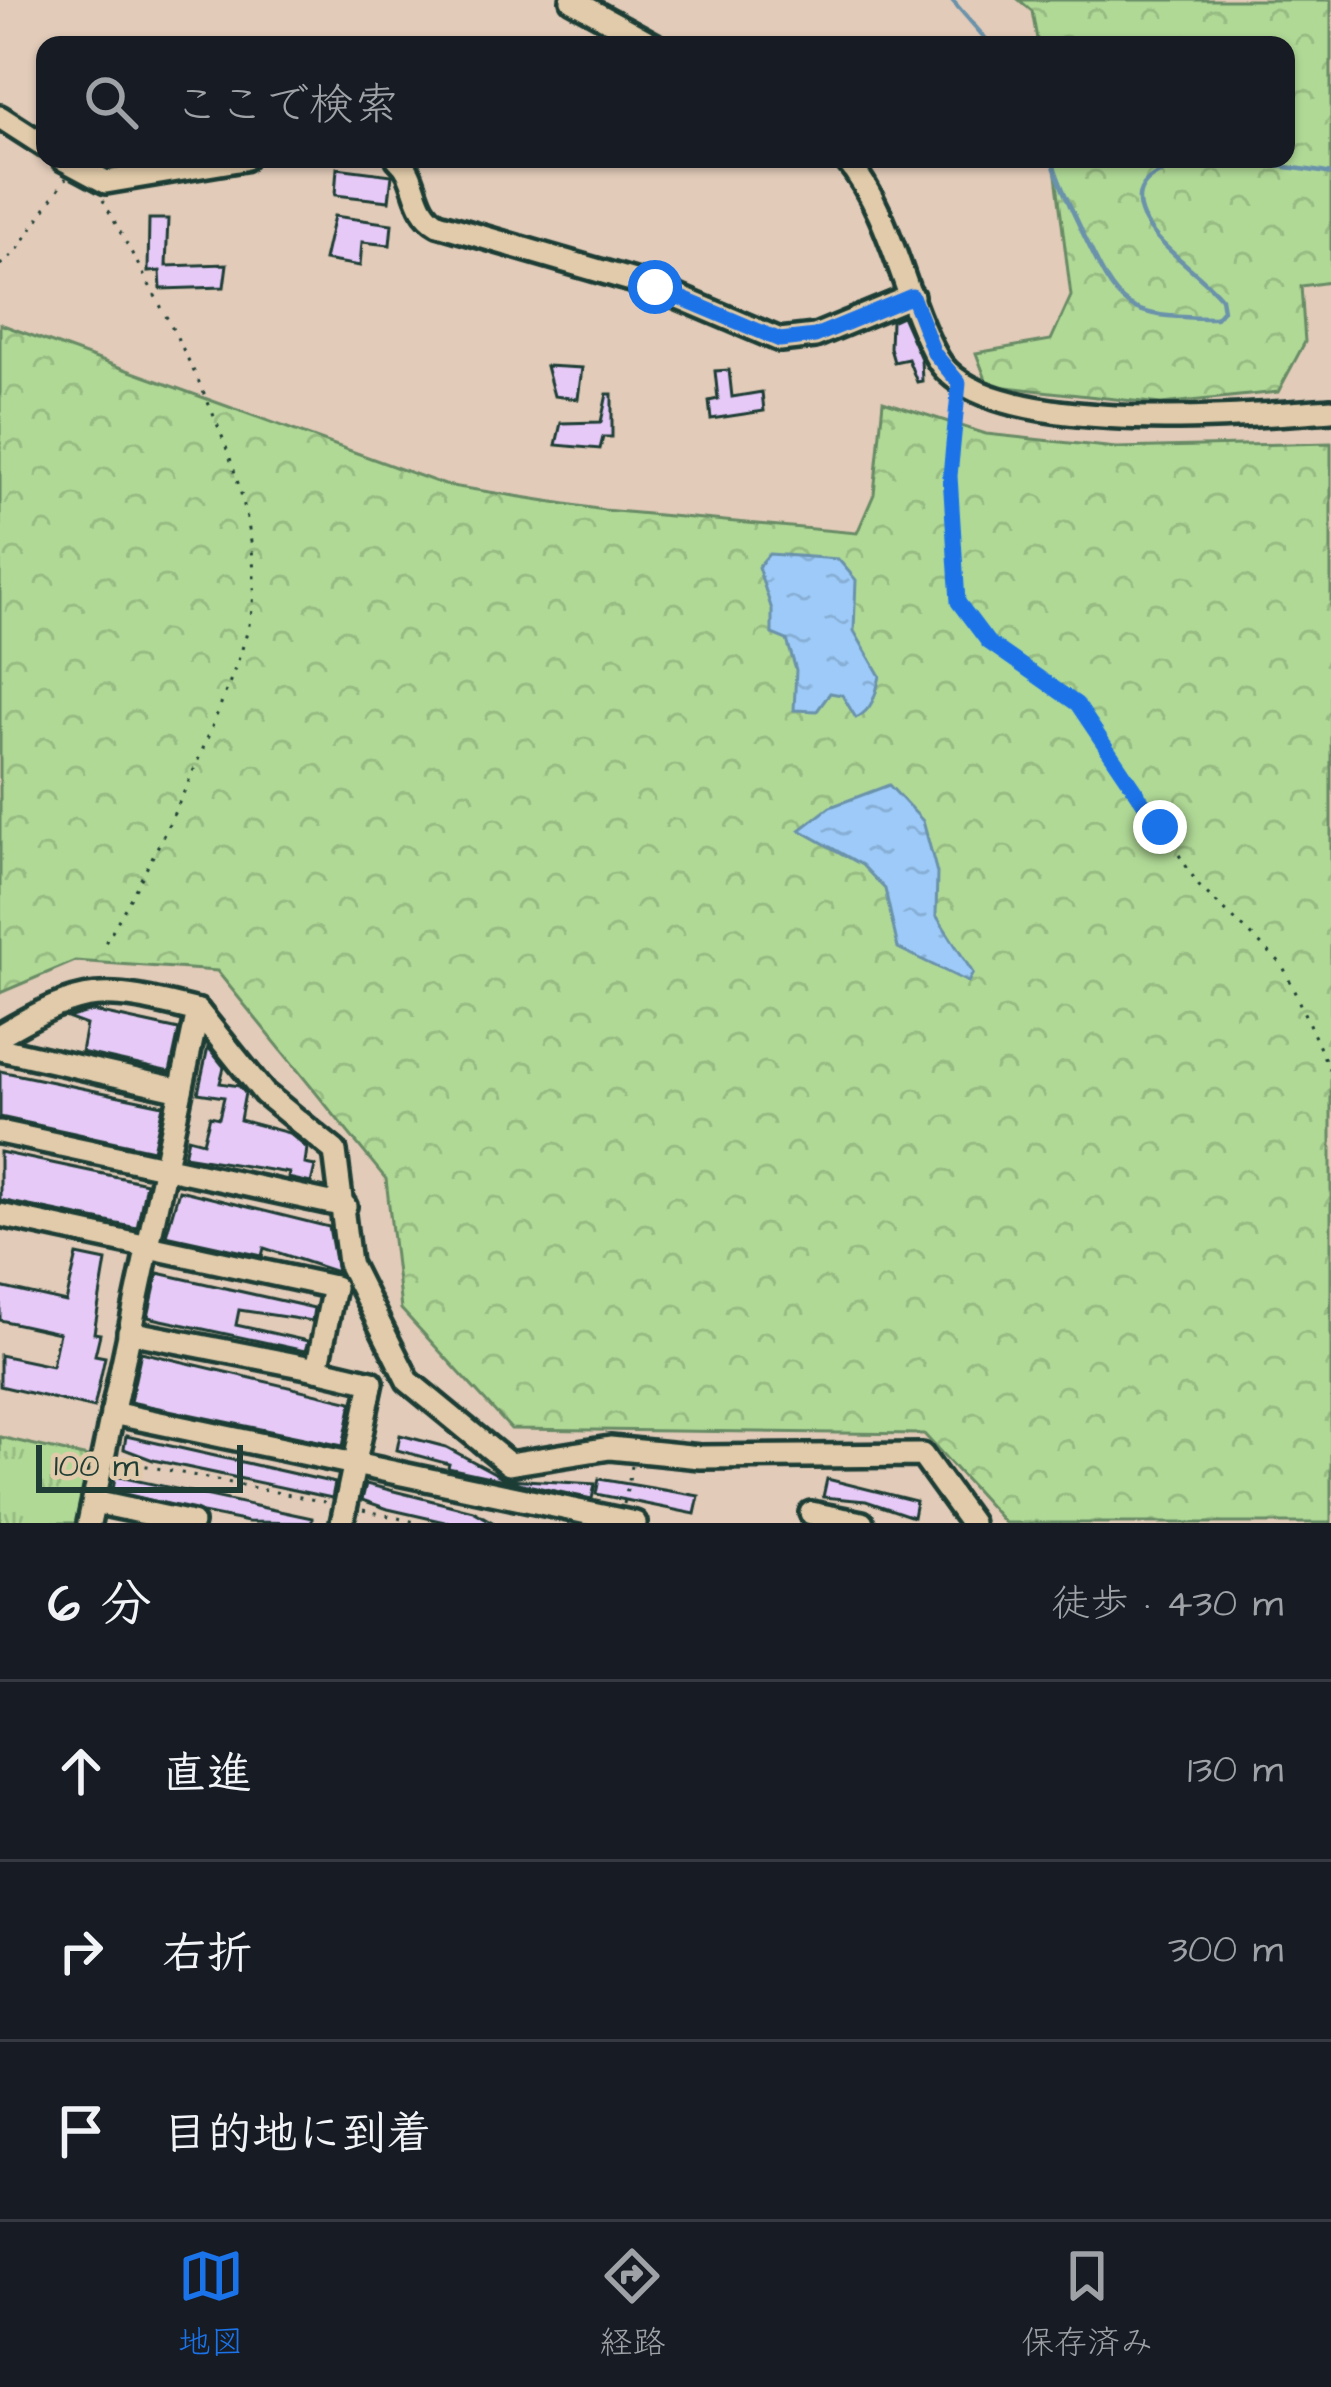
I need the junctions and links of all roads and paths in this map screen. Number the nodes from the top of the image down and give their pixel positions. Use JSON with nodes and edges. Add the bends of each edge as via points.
{"nodes":[{"id":1,"x":572,"y":0,"type":"edge"},
{"id":2,"x":638,"y":36,"type":"edge"},
{"id":3,"x":0,"y":117,"type":"edge"},
{"id":4,"x":36,"y":140,"type":"edge"},
{"id":5,"x":65,"y":168,"type":"edge"},
{"id":6,"x":76,"y":168,"type":"edge"},
{"id":7,"x":200,"y":168,"type":"edge"},
{"id":8,"x":407,"y":168,"type":"edge"},
{"id":9,"x":852,"y":168,"type":"edge"},
{"id":10,"x":97,"y":181,"type":"junction"},
{"id":11,"x":0,"y":265,"type":"edge"},
{"id":12,"x":912,"y":296,"type":"junction"},
{"id":13,"x":959,"y":383,"type":"junction"},
{"id":14,"x":1331,"y":410,"type":"edge"},
{"id":15,"x":105,"y":944,"type":"dead end"},
{"id":16,"x":198,"y":1011,"type":"junction"},
{"id":17,"x":0,"y":1035,"type":"edge"},
{"id":18,"x":0,"y":1049,"type":"edge"},
{"id":19,"x":1331,"y":1073,"type":"edge"},
{"id":20,"x":181,"y":1090,"type":"junction"},
{"id":21,"x":0,"y":1132,"type":"edge"},
{"id":22,"x":165,"y":1167,"type":"junction"},
{"id":23,"x":345,"y":1206,"type":"junction"},
{"id":24,"x":0,"y":1215,"type":"edge"},
{"id":25,"x":146,"y":1248,"type":"junction"},
{"id":26,"x":129,"y":1332,"type":"junction"},
{"id":27,"x":317,"y":1370,"type":"junction"},
{"id":28,"x":112,"y":1413,"type":"junction"},
{"id":29,"x":103,"y":1457,"type":"junction"},
{"id":30,"x":634,"y":1460,"type":"dead end"},
{"id":31,"x":355,"y":1465,"type":"junction"},
{"id":32,"x":92,"y":1512,"type":"edge"},
{"id":33,"x":811,"y":1513,"type":"dead end"},
{"id":34,"x":344,"y":1515,"type":"edge"},
{"id":35,"x":628,"y":1521,"type":"edge"},
{"id":36,"x":192,"y":1523,"type":"edge"},
{"id":37,"x":420,"y":1523,"type":"edge"},
{"id":38,"x":862,"y":1523,"type":"edge"},
{"id":39,"x":970,"y":1523,"type":"edge"}],
"edges":[{"from":1,"to":2,"type":"street"},
{"from":3,"to":4,"type":"street"},
{"from":5,"to":11,"type":"path","via":[[16,252]]},
{"from":6,"to":10,"type":"street"},
{"from":7,"to":10,"type":"street"},
{"from":8,"to":12,"type":"street","via":[[418,206],[439,224],[655,287],[780,340],[815,336]]},
{"from":9,"to":12,"type":"street"},
{"from":10,"to":15,"type":"path","via":[[206,395],[247,522],[254,594],[192,782]]},
{"from":12,"to":13,"type":"street","via":[[934,353]]},
{"from":13,"to":14,"type":"street","via":[[995,402],[1068,412]]},
{"from":13,"to":19,"type":"path","via":[[950,476],[958,602],[988,642],[1077,704],[1100,732],[1199,886],[1282,964]]},
{"from":16,"to":17,"type":"street","via":[[125,992],[89,993]]},
{"from":16,"to":20,"type":"street"},
{"from":16,"to":23,"type":"street","via":[[264,1093],[335,1151]]},
{"from":18,"to":20,"type":"street"},
{"from":20,"to":22,"type":"street"},
{"from":21,"to":22,"type":"street"},
{"from":22,"to":23,"type":"street"},
{"from":22,"to":25,"type":"street"},
{"from":23,"to":39,"type":"street","via":[[349,1263],[408,1382],[509,1464],[610,1448],[700,1457],[922,1456]]},
{"from":24,"to":25,"type":"street"},
{"from":25,"to":26,"type":"street"},
{"from":25,"to":27,"type":"street","via":[[334,1287]]},
{"from":26,"to":27,"type":"street"},
{"from":26,"to":28,"type":"street"},
{"from":27,"to":31,"type":"street","via":[[372,1382]]},
{"from":28,"to":29,"type":"street"},
{"from":28,"to":31,"type":"street"},
{"from":29,"to":32,"type":"street"},
{"from":29,"to":34,"type":"path"},
{"from":30,"to":35,"type":"path"},
{"from":31,"to":34,"type":"street"},
{"from":31,"to":35,"type":"street"},
{"from":32,"to":36,"type":"street"},
{"from":33,"to":38,"type":"street"},
{"from":34,"to":37,"type":"path"}]}
